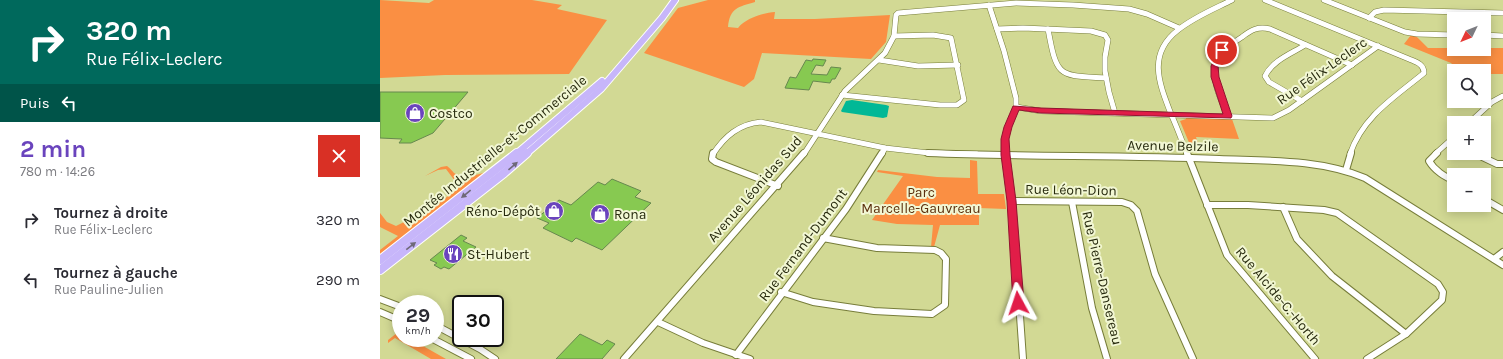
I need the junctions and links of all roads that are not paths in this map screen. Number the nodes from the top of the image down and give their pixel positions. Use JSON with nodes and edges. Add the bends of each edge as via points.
{"nodes":[{"id":1,"x":675,"y":0,"type":"edge"},
{"id":2,"x":1232,"y":0,"type":"edge"},
{"id":3,"x":1265,"y":0,"type":"edge"},
{"id":4,"x":1324,"y":0,"type":"edge"},
{"id":5,"x":1073,"y":2,"type":"edge"},
{"id":6,"x":990,"y":5,"type":"junction"},
{"id":7,"x":1503,"y":13,"type":"edge"},
{"id":8,"x":1369,"y":18,"type":"junction"},
{"id":9,"x":1179,"y":28,"type":"junction"},
{"id":10,"x":997,"y":29,"type":"junction"},
{"id":11,"x":1048,"y":29,"type":"junction"},
{"id":12,"x":1447,"y":35,"type":"edge"},
{"id":13,"x":894,"y":36,"type":"junction"},
{"id":14,"x":1491,"y":36,"type":"edge"},
{"id":15,"x":1503,"y":36,"type":"edge"},
{"id":16,"x":1305,"y":45,"type":"junction"},
{"id":17,"x":1378,"y":46,"type":"junction"},
{"id":18,"x":880,"y":60,"type":"junction"},
{"id":19,"x":624,"y":61,"type":"junction"},
{"id":20,"x":958,"y":65,"type":"junction"},
{"id":21,"x":1352,"y":66,"type":"junction"},
{"id":22,"x":1106,"y":78,"type":"junction"},
{"id":23,"x":842,"y":95,"type":"junction"},
{"id":24,"x":1501,"y":99,"type":"edge"},
{"id":25,"x":1302,"y":101,"type":"junction"},
{"id":26,"x":1016,"y":107,"type":"junction"},
{"id":27,"x":1115,"y":113,"type":"junction"},
{"id":28,"x":1172,"y":114,"type":"junction"},
{"id":29,"x":1228,"y":116,"type":"junction"},
{"id":30,"x":1477,"y":116,"type":"edge"},
{"id":31,"x":818,"y":134,"type":"junction"},
{"id":32,"x":1447,"y":145,"type":"edge"},
{"id":33,"x":885,"y":148,"type":"junction"},
{"id":34,"x":1005,"y":155,"type":"junction"},
{"id":35,"x":1188,"y":158,"type":"junction"},
{"id":36,"x":1489,"y":160,"type":"edge"},
{"id":37,"x":1503,"y":164,"type":"edge"},
{"id":38,"x":1346,"y":170,"type":"junction"},
{"id":39,"x":1447,"y":178,"type":"edge"},
{"id":40,"x":778,"y":186,"type":"junction"},
{"id":41,"x":1012,"y":201,"type":"junction"},
{"id":42,"x":1072,"y":202,"type":"junction"},
{"id":43,"x":1491,"y":203,"type":"edge"},
{"id":44,"x":1207,"y":205,"type":"junction"},
{"id":45,"x":1283,"y":207,"type":"junction"},
{"id":46,"x":1503,"y":210,"type":"edge"},
{"id":47,"x":823,"y":238,"type":"junction"},
{"id":48,"x":1503,"y":252,"type":"edge"},
{"id":49,"x":1494,"y":259,"type":"junction"},
{"id":50,"x":380,"y":260,"type":"edge"},
{"id":51,"x":1503,"y":265,"type":"edge"},
{"id":52,"x":380,"y":270,"type":"edge"},
{"id":53,"x":781,"y":292,"type":"junction"},
{"id":54,"x":380,"y":299,"type":"edge"},
{"id":55,"x":392,"y":304,"type":"edge"},
{"id":56,"x":380,"y":312,"type":"edge"},
{"id":57,"x":392,"y":317,"type":"edge"},
{"id":58,"x":658,"y":322,"type":"junction"},
{"id":59,"x":444,"y":330,"type":"edge"},
{"id":60,"x":1406,"y":334,"type":"junction"},
{"id":61,"x":444,"y":345,"type":"edge"},
{"id":62,"x":736,"y":355,"type":"junction"},
{"id":63,"x":471,"y":359,"type":"edge"},
{"id":64,"x":495,"y":359,"type":"edge"},
{"id":65,"x":624,"y":359,"type":"edge"},
{"id":66,"x":750,"y":359,"type":"edge"},
{"id":67,"x":1023,"y":359,"type":"edge"},
{"id":68,"x":1107,"y":359,"type":"edge"},
{"id":69,"x":1193,"y":359,"type":"edge"},
{"id":70,"x":1315,"y":359,"type":"edge"},
{"id":71,"x":1367,"y":359,"type":"edge"}],
"edges":[{"from":1,"to":19,"type":"main road","name":"Montée Industrielle-et-Commerciale"},
{"from":2,"to":9,"type":"street","name":"Rue Alcide-C.-Horth"},
{"from":3,"to":17,"type":"street"},
{"from":4,"to":8,"type":"street"},
{"from":5,"to":6,"type":"street"},
{"from":5,"to":9,"type":"street","via":[[1129,9]]},
{"from":6,"to":10,"type":"street"},
{"from":6,"to":13,"type":"street","name":"Avenue Léonidas Sud","via":[[898,13]]},
{"from":7,"to":8,"type":"street","via":[[1384,10],[1375,12]]},
{"from":8,"to":12,"type":"street","via":[[1412,33]]},
{"from":9,"to":28,"type":"street","name":"Rue Alcide-C.-Horth","via":[[1165,43],[1158,64],[1160,85]]},
{"from":10,"to":11,"type":"street"},
{"from":10,"to":26,"type":"street","via":[[1009,68]]},
{"from":11,"to":22,"type":"street","via":[[1049,41],[1062,72],[1070,76]]},
{"from":11,"to":22,"type":"street","via":[[1095,32],[1106,36],[1109,42],[1104,62]]},
{"from":13,"to":18,"type":"street","name":"Avenue Léonidas Sud"},
{"from":13,"to":20,"type":"street","via":[[949,36]]},
{"from":14,"to":15,"type":"street"},
{"from":16,"to":21,"type":"street"},
{"from":16,"to":25,"type":"street","via":[[1273,66],[1265,76],[1269,82]]},
{"from":16,"to":29,"type":"street","via":[[1260,27],[1227,45],[1214,66],[1216,84]]},
{"from":17,"to":21,"type":"street","name":"Rue Félix-Leclerc"},
{"from":17,"to":38,"type":"street","via":[[1420,64],[1424,74],[1363,125]]},
{"from":18,"to":20,"type":"street","via":[[919,67]]},
{"from":18,"to":23,"type":"street","name":"Avenue Léonidas Sud"},
{"from":19,"to":50,"type":"main road","name":"Montée Industrielle-et-Commerciale","one_way":true,"via":[[528,144]]},
{"from":52,"to":19,"type":"main road","name":"Montée Industrielle-et-Commerciale","one_way":true,"via":[[504,173],[601,89]]},
{"from":20,"to":23,"type":"street","via":[[965,98],[957,105]]},
{"from":21,"to":25,"type":"street","name":"Rue Félix-Leclerc"},
{"from":22,"to":27,"type":"street"},
{"from":23,"to":31,"type":"street","name":"Avenue Léonidas Sud"},
{"from":24,"to":30,"type":"street","via":[[1492,102]]},
{"from":25,"to":29,"type":"street","name":"Rue Félix-Leclerc","via":[[1273,118]]},
{"from":26,"to":27,"type":"street","name":"Rue Félix-Leclerc","via":[[1041,111]]},
{"from":26,"to":34,"type":"street","via":[[1006,135]]},
{"from":27,"to":28,"type":"street","name":"Rue Félix-Leclerc"},
{"from":28,"to":29,"type":"street","name":"Rue Félix-Leclerc"},
{"from":28,"to":35,"type":"street","name":"Rue Alcide-C.-Horth"},
{"from":31,"to":33,"type":"street","name":"Avenue Belzile"},
{"from":31,"to":40,"type":"street","name":"Avenue Léonidas Sud"},
{"from":31,"to":40,"type":"street","name":"Avenue Belzile","via":[[753,122],[739,127],[712,154],[712,159],[716,162]]},
{"from":32,"to":39,"type":"street","via":[[1429,162],[1437,172]]},
{"from":33,"to":34,"type":"street","name":"Avenue Belzile","via":[[928,154]]},
{"from":33,"to":47,"type":"street","name":"Rue Fernand-Dumont","via":[[874,170]]},
{"from":34,"to":35,"type":"street","name":"Avenue Belzile"},
{"from":34,"to":41,"type":"street"},
{"from":35,"to":38,"type":"street","name":"Avenue Belzile","via":[[1309,163]]},
{"from":35,"to":44,"type":"street","name":"Rue Alcide-C.-Horth"},
{"from":36,"to":37,"type":"street"},
{"from":38,"to":49,"type":"street","name":"Avenue Belzile","via":[[1382,188]]},
{"from":40,"to":58,"type":"street","name":"Avenue Léonidas Sud"},
{"from":41,"to":42,"type":"street","name":"Rue Léon-Dion"},
{"from":41,"to":67,"type":"street"},
{"from":42,"to":68,"type":"street","name":"Rue Pierre-Dansereau","via":[[1092,308]]},
{"from":42,"to":69,"type":"street","name":"Rue Léon-Dion","via":[[1122,202],[1136,210],[1155,274]]},
{"from":43,"to":46,"type":"street"},
{"from":44,"to":45,"type":"street"},
{"from":44,"to":70,"type":"street","name":"Rue Alcide-C.-Horth","via":[[1227,255]]},
{"from":45,"to":60,"type":"street","via":[[1297,239],[1316,260],[1341,284]]},
{"from":45,"to":60,"type":"street","via":[[1324,210],[1341,215],[1438,284],[1443,292],[1442,300]]},
{"from":47,"to":53,"type":"street","name":"Rue Fernand-Dumont"},
{"from":47,"to":53,"type":"street","via":[[877,248],[935,250],[941,253],[946,259],[945,305],[932,314],[874,311],[813,302]]},
{"from":48,"to":49,"type":"street"},
{"from":49,"to":51,"type":"street","name":"Avenue Belzile"},
{"from":53,"to":62,"type":"street","name":"Rue Fernand-Dumont"},
{"from":54,"to":55,"type":"street"},
{"from":56,"to":57,"type":"street"},
{"from":58,"to":62,"type":"street"},
{"from":58,"to":65,"type":"street","name":"Avenue Léonidas Sud"},
{"from":59,"to":64,"type":"street"},
{"from":60,"to":71,"type":"street"},
{"from":61,"to":63,"type":"street"},
{"from":62,"to":66,"type":"street"}]}
